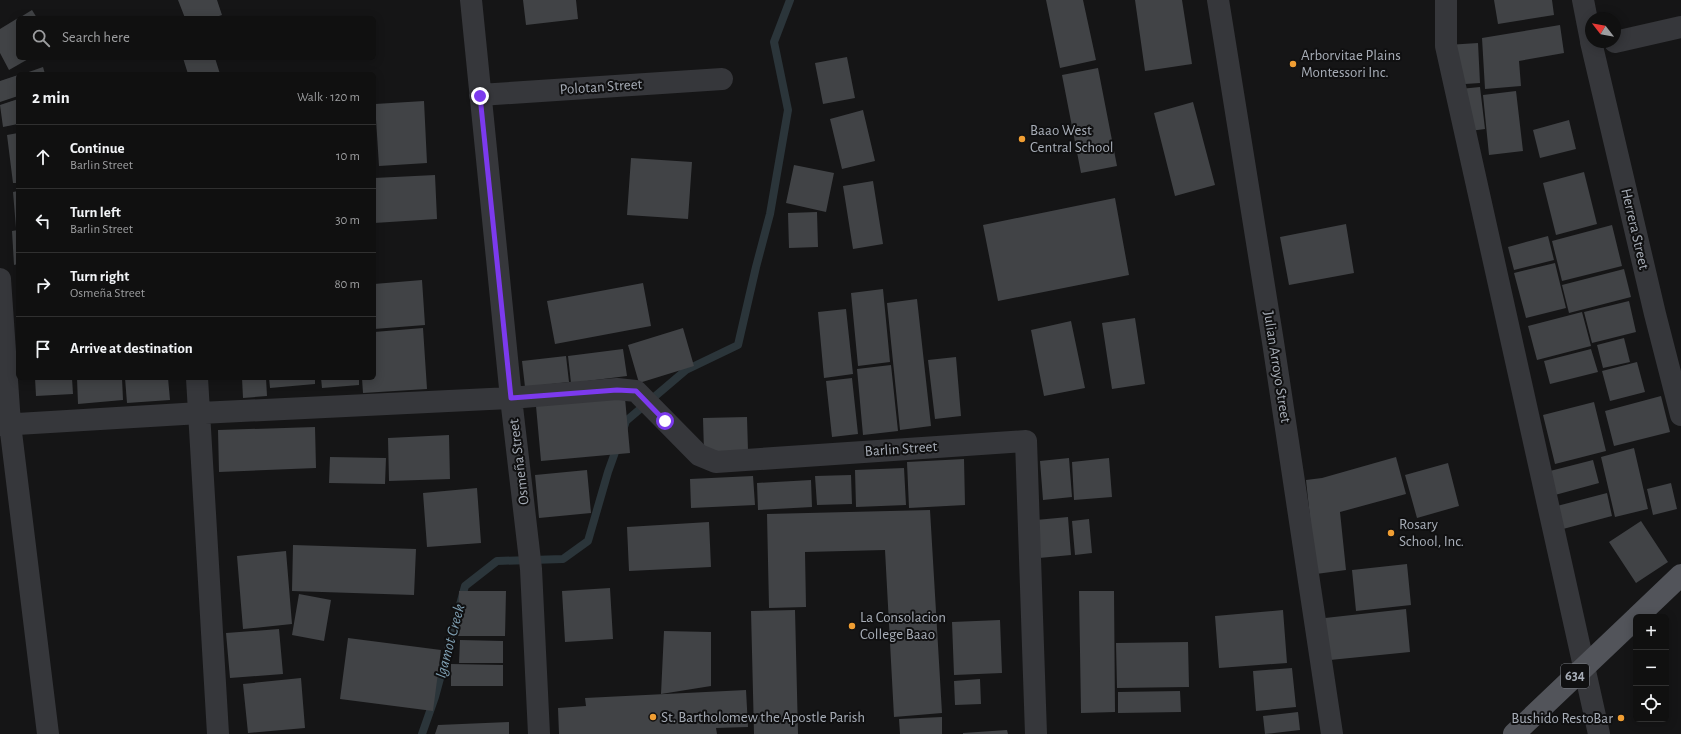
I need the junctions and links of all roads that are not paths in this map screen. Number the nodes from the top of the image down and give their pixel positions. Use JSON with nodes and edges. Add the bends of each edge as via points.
{"nodes":[{"id":1,"x":471,"y":0,"type":"edge"},
{"id":2,"x":1218,"y":0,"type":"edge"},
{"id":3,"x":1446,"y":0,"type":"edge"},
{"id":4,"x":1583,"y":0,"type":"edge"},
{"id":5,"x":1585,"y":12,"type":"edge"},
{"id":6,"x":1681,"y":27,"type":"edge"},
{"id":7,"x":1621,"y":41,"type":"edge"},
{"id":8,"x":1592,"y":48,"type":"edge"},
{"id":9,"x":722,"y":79,"type":"dead end"},
{"id":10,"x":480,"y":96,"type":"junction"},
{"id":11,"x":0,"y":279,"type":"edge"},
{"id":12,"x":197,"y":380,"type":"edge"},
{"id":13,"x":511,"y":398,"type":"junction"},
{"id":14,"x":200,"y":413,"type":"junction"},
{"id":15,"x":1681,"y":415,"type":"edge"},
{"id":16,"x":5,"y":424,"type":"edge"},
{"id":17,"x":1681,"y":575,"type":"edge"},
{"id":18,"x":1641,"y":614,"type":"edge"},
{"id":19,"x":1633,"y":622,"type":"edge"},
{"id":20,"x":1584,"y":668,"type":"junction"},
{"id":21,"x":48,"y":734,"type":"edge"},
{"id":22,"x":218,"y":734,"type":"edge"},
{"id":23,"x":538,"y":734,"type":"edge"},
{"id":24,"x":1036,"y":734,"type":"edge"},
{"id":25,"x":1332,"y":734,"type":"edge"},
{"id":26,"x":1514,"y":734,"type":"edge"},
{"id":27,"x":1599,"y":734,"type":"edge"}],
"edges":[{"from":1,"to":10,"type":"street","name":"Osmeña Street"},
{"from":2,"to":25,"type":"street","name":"Julian Arroyo Street"},
{"from":3,"to":20,"type":"street","via":[[1446,46]]},
{"from":4,"to":5,"type":"street","name":"Herrera Street"},
{"from":6,"to":7,"type":"street"},
{"from":8,"to":15,"type":"street","name":"Herrera Street"},
{"from":9,"to":10,"type":"street","name":"Polotan Street"},
{"from":10,"to":13,"type":"street","name":"Osmeña Street"},
{"from":11,"to":16,"type":"street"},
{"from":12,"to":14,"type":"street"},
{"from":13,"to":14,"type":"street","name":"Barlin Street"},
{"from":13,"to":23,"type":"street","name":"Osmeña Street","via":[[531,569]]},
{"from":13,"to":24,"type":"street","name":"Barlin Street","via":[[617,390],[636,391],[699,455],[716,462],[1026,441]]},
{"from":14,"to":16,"type":"street","name":"Barlin Street"},
{"from":14,"to":22,"type":"street"},
{"from":16,"to":21,"type":"street"},
{"from":17,"to":18,"type":"main road","number":"634"},
{"from":19,"to":20,"type":"main road","number":"634"},
{"from":20,"to":26,"type":"main road","number":"634"},
{"from":20,"to":27,"type":"street"}]}
